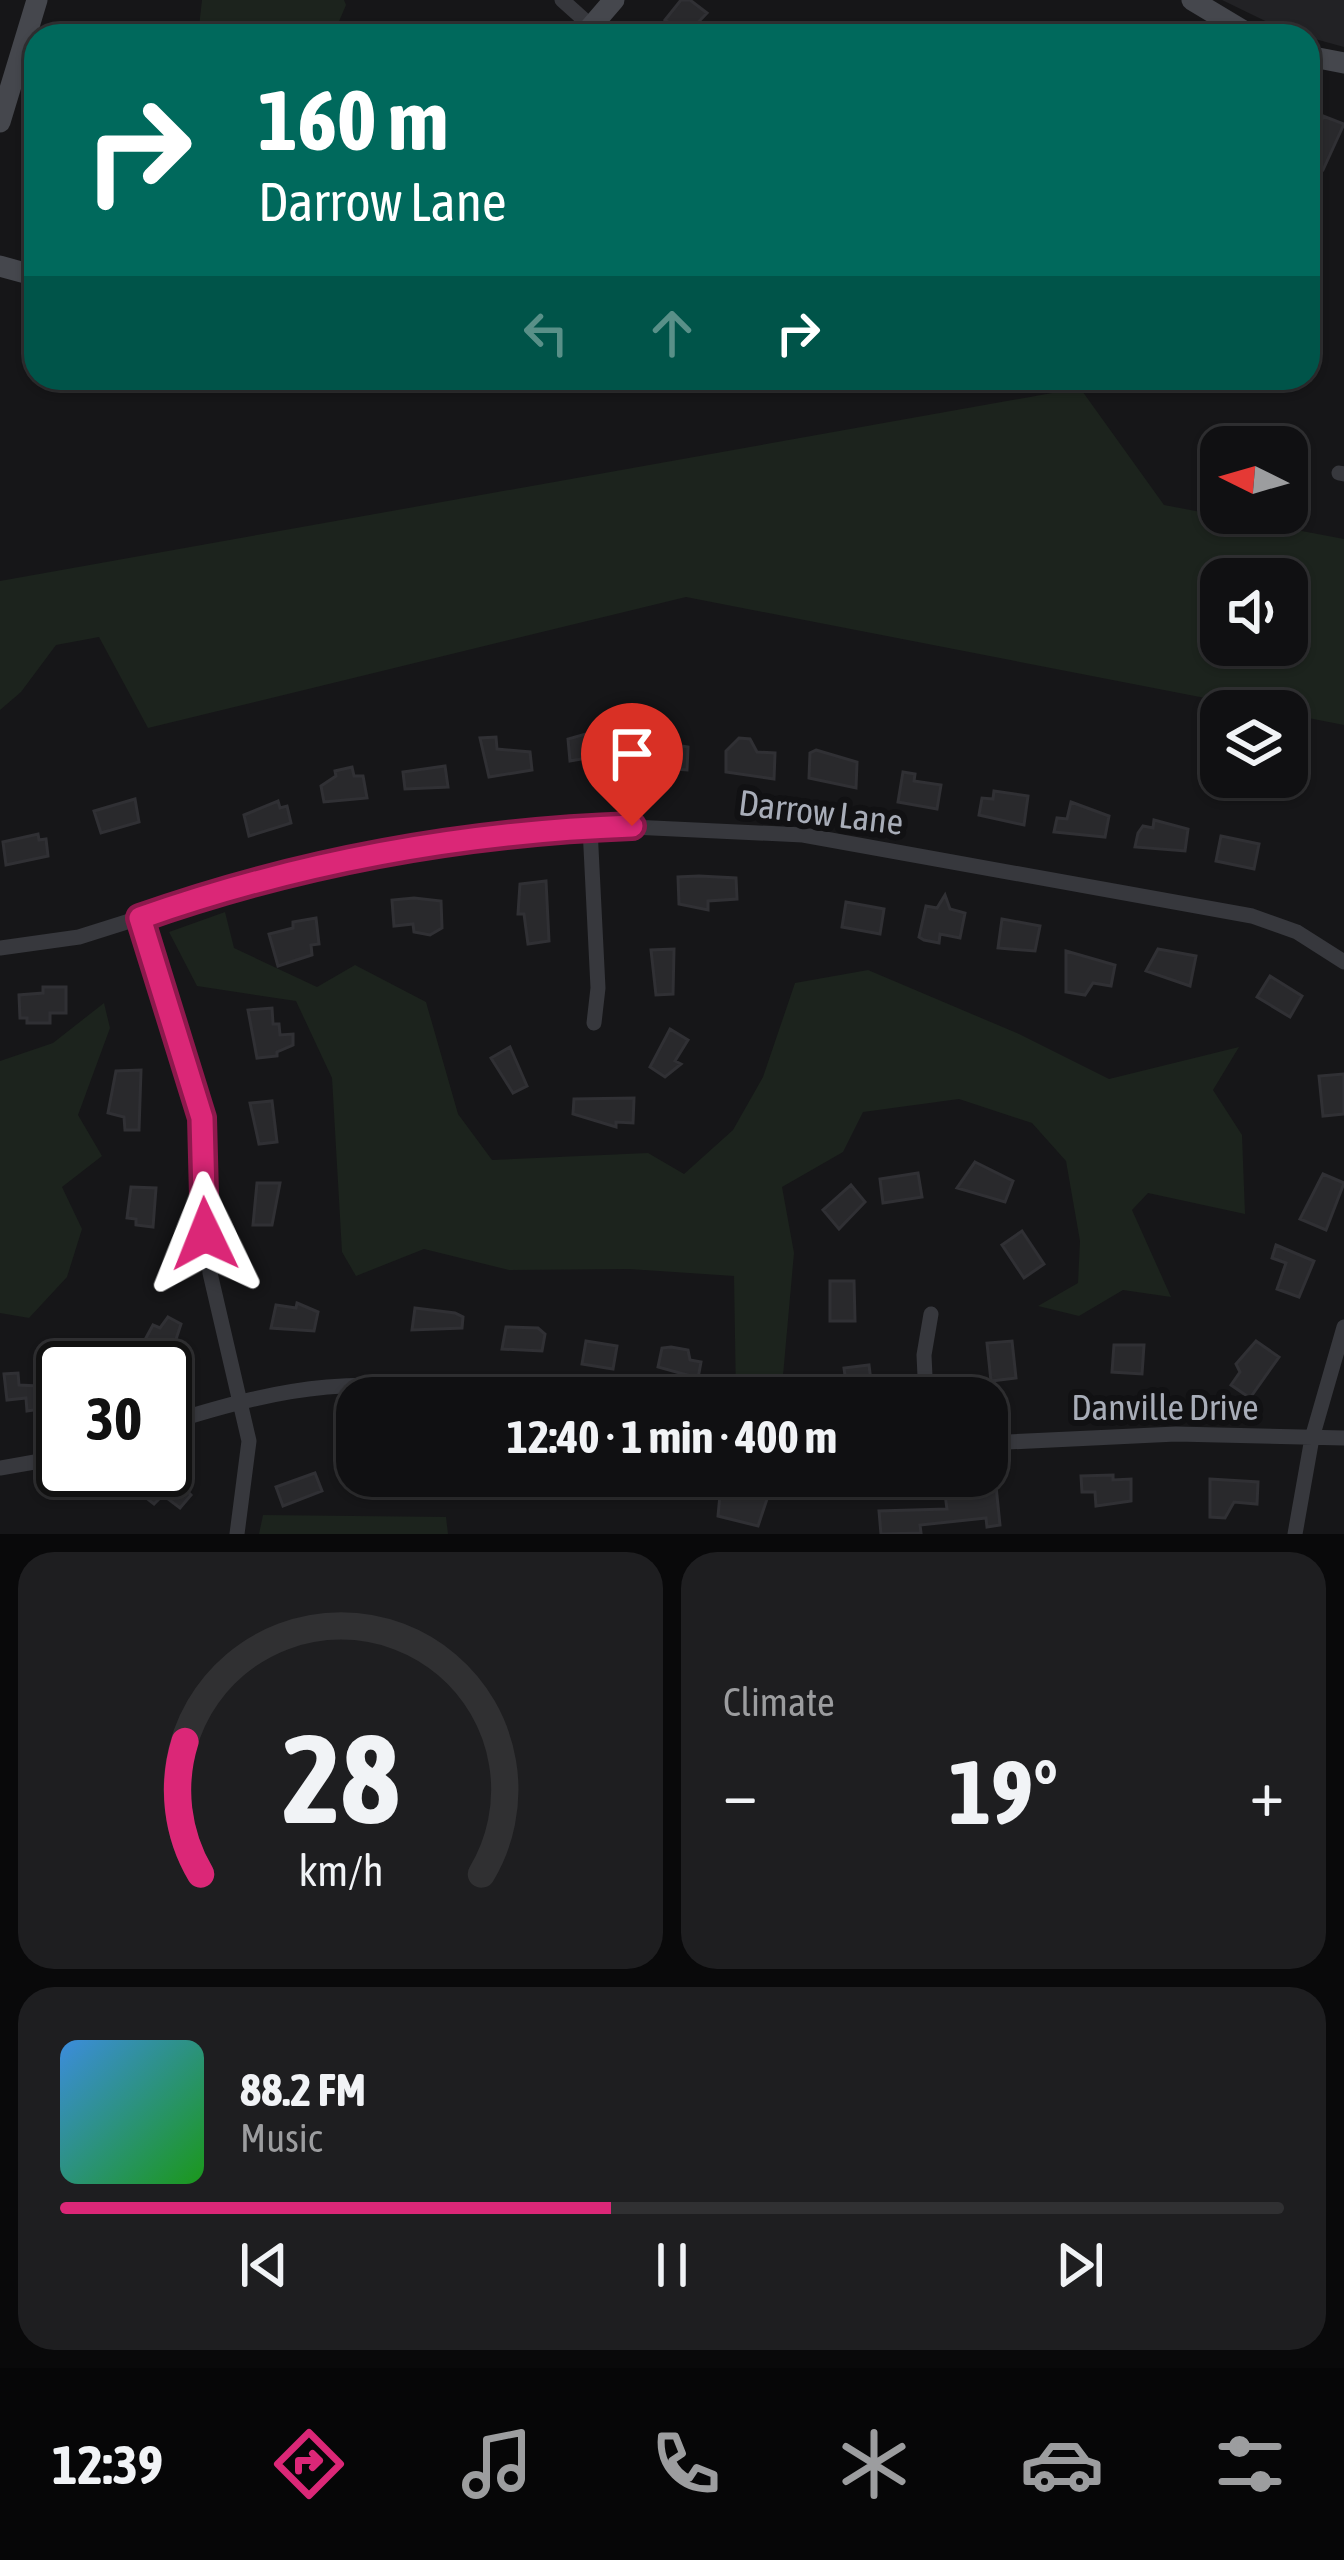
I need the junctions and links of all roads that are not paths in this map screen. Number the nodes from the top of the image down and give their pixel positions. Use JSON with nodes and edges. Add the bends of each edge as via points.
{"nodes":[{"id":1,"x":562,"y":0,"type":"edge"},
{"id":2,"x":614,"y":0,"type":"edge"},
{"id":3,"x":1192,"y":0,"type":"edge"},
{"id":4,"x":581,"y":24,"type":"edge"},
{"id":5,"x":593,"y":24,"type":"edge"},
{"id":6,"x":1232,"y":24,"type":"edge"},
{"id":7,"x":24,"y":43,"type":"edge"},
{"id":8,"x":0,"y":122,"type":"edge"},
{"id":9,"x":590,"y":828,"type":"junction"},
{"id":10,"x":140,"y":918,"type":"junction"},
{"id":11,"x":0,"y":948,"type":"edge"},
{"id":12,"x":1344,"y":962,"type":"edge"},
{"id":13,"x":594,"y":1023,"type":"dead end"},
{"id":14,"x":931,"y":1314,"type":"dead end"},
{"id":15,"x":1344,"y":1327,"type":"edge"},
{"id":16,"x":925,"y":1377,"type":"edge"},
{"id":17,"x":336,"y":1385,"type":"edge"},
{"id":18,"x":243,"y":1400,"type":"junction"},
{"id":19,"x":192,"y":1416,"type":"edge"},
{"id":20,"x":1312,"y":1438,"type":"junction"},
{"id":21,"x":1344,"y":1438,"type":"edge"},
{"id":22,"x":1008,"y":1443,"type":"edge"},
{"id":23,"x":36,"y":1462,"type":"edge"},
{"id":24,"x":0,"y":1468,"type":"edge"},
{"id":25,"x":237,"y":1534,"type":"edge"},
{"id":26,"x":1295,"y":1534,"type":"edge"}],
"edges":[{"from":1,"to":4,"type":"street"},
{"from":2,"to":5,"type":"street"},
{"from":3,"to":6,"type":"street"},
{"from":7,"to":8,"type":"street"},
{"from":9,"to":10,"type":"street","name":"Darrow Lane","via":[[371,855]]},
{"from":9,"to":12,"type":"street","name":"Darrow Lane","via":[[685,827],[871,845],[1252,916]]},
{"from":9,"to":13,"type":"street"},
{"from":10,"to":11,"type":"street","name":"Darrow Lane"},
{"from":10,"to":18,"type":"street","via":[[194,1078],[210,1273]]},
{"from":14,"to":16,"type":"street"},
{"from":15,"to":20,"type":"street"},
{"from":17,"to":18,"type":"street"},
{"from":18,"to":19,"type":"street"},
{"from":18,"to":25,"type":"street","via":[[249,1441]]},
{"from":20,"to":21,"type":"street","name":"Danville Drive"},
{"from":20,"to":22,"type":"street","name":"Danville Drive","via":[[1176,1434]]},
{"from":20,"to":26,"type":"street"},
{"from":23,"to":24,"type":"street"}]}
